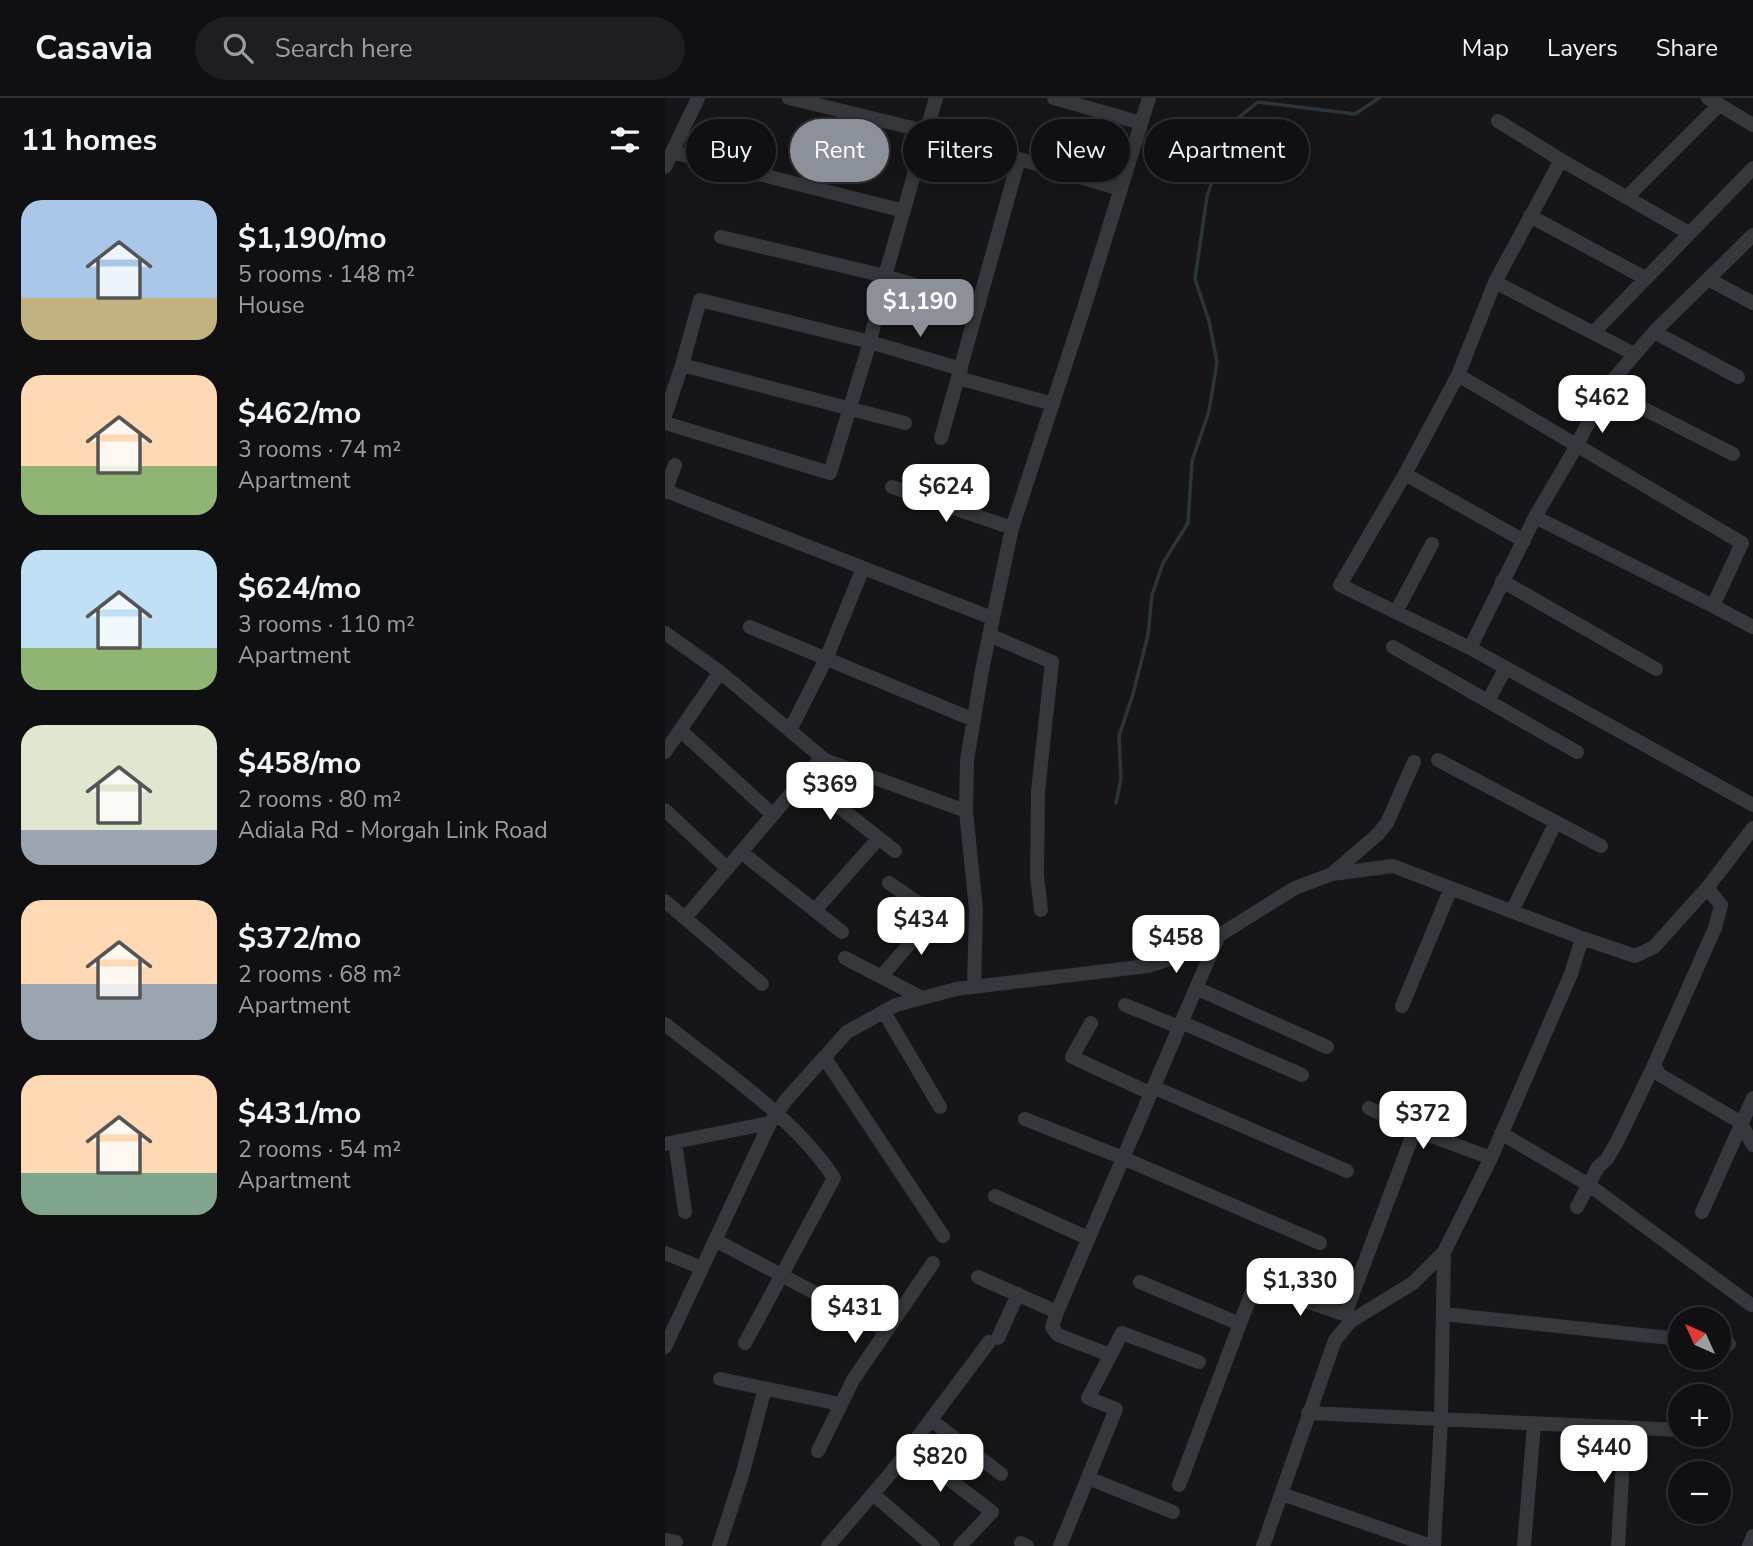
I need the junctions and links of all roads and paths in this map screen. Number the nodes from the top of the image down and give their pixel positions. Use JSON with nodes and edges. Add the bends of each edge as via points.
{"nodes":[{"id":1,"x":698,"y":98,"type":"edge"},
{"id":2,"x":789,"y":98,"type":"edge"},
{"id":3,"x":936,"y":98,"type":"edge"},
{"id":4,"x":1054,"y":98,"type":"edge"},
{"id":5,"x":1149,"y":98,"type":"edge"},
{"id":6,"x":1714,"y":101,"type":"edge"},
{"id":7,"x":929,"y":119,"type":"edge"},
{"id":8,"x":1499,"y":121,"type":"dead end"},
{"id":9,"x":1141,"y":123,"type":"junction"},
{"id":10,"x":1753,"y":125,"type":"edge"},
{"id":11,"x":903,"y":126,"type":"edge"},
{"id":12,"x":672,"y":152,"type":"junction"},
{"id":13,"x":1019,"y":159,"type":"joint"},
{"id":14,"x":1561,"y":159,"type":"junction"},
{"id":15,"x":665,"y":167,"type":"edge"},
{"id":16,"x":1753,"y":168,"type":"edge"},
{"id":17,"x":912,"y":182,"type":"edge"},
{"id":18,"x":1119,"y":189,"type":"junction"},
{"id":19,"x":1627,"y":197,"type":"junction"},
{"id":20,"x":904,"y":211,"type":"junction"},
{"id":21,"x":1530,"y":216,"type":"junction"},
{"id":22,"x":1689,"y":233,"type":"junction"},
{"id":23,"x":1753,"y":235,"type":"edge"},
{"id":24,"x":721,"y":237,"type":"dead end"},
{"id":25,"x":885,"y":276,"type":"junction"},
{"id":26,"x":1646,"y":278,"type":"junction"},
{"id":27,"x":1708,"y":279,"type":"junction"},
{"id":28,"x":1495,"y":282,"type":"junction"},
{"id":29,"x":1753,"y":303,"type":"edge"},
{"id":30,"x":979,"y":304,"type":"junction"},
{"id":31,"x":1654,"y":332,"type":"junction"},
{"id":32,"x":1593,"y":333,"type":"junction"},
{"id":33,"x":870,"y":342,"type":"junction"},
{"id":34,"x":1634,"y":354,"type":"junction"},
{"id":35,"x":682,"y":365,"type":"junction"},
{"id":36,"x":959,"y":374,"type":"junction"},
{"id":37,"x":1458,"y":375,"type":"junction"},
{"id":38,"x":1738,"y":377,"type":"dead end"},
{"id":39,"x":1605,"y":388,"type":"junction"},
{"id":40,"x":1052,"y":404,"type":"junction"},
{"id":41,"x":851,"y":408,"type":"junction"},
{"id":42,"x":665,"y":416,"type":"edge"},
{"id":43,"x":665,"y":423,"type":"edge"},
{"id":44,"x":905,"y":423,"type":"dead end"},
{"id":45,"x":941,"y":438,"type":"dead end"},
{"id":46,"x":1576,"y":447,"type":"junction"},
{"id":47,"x":1733,"y":454,"type":"dead end"},
{"id":48,"x":675,"y":465,"type":"dead end"},
{"id":49,"x":1405,"y":474,"type":"junction"},
{"id":50,"x":891,"y":487,"type":"dead end"},
{"id":51,"x":665,"y":491,"type":"edge"},
{"id":52,"x":1535,"y":517,"type":"junction"},
{"id":53,"x":1012,"y":528,"type":"junction"},
{"id":54,"x":1524,"y":541,"type":"junction"},
{"id":55,"x":1432,"y":544,"type":"dead end"},
{"id":56,"x":863,"y":568,"type":"junction"},
{"id":57,"x":1502,"y":582,"type":"junction"},
{"id":58,"x":1713,"y":606,"type":"junction"},
{"id":59,"x":1396,"y":612,"type":"junction"},
{"id":60,"x":992,"y":618,"type":"junction"},
{"id":61,"x":750,"y":627,"type":"dead end"},
{"id":62,"x":1753,"y":627,"type":"edge"},
{"id":63,"x":665,"y":633,"type":"edge"},
{"id":64,"x":989,"y":635,"type":"junction"},
{"id":65,"x":1393,"y":647,"type":"dead end"},
{"id":66,"x":1470,"y":648,"type":"junction"},
{"id":67,"x":826,"y":659,"type":"junction"},
{"id":68,"x":1505,"y":669,"type":"junction"},
{"id":69,"x":1656,"y":669,"type":"dead end"},
{"id":70,"x":720,"y":672,"type":"junction"},
{"id":71,"x":1488,"y":701,"type":"junction"},
{"id":72,"x":974,"y":720,"type":"junction"},
{"id":73,"x":680,"y":730,"type":"junction"},
{"id":74,"x":790,"y":730,"type":"junction"},
{"id":75,"x":665,"y":752,"type":"edge"},
{"id":76,"x":1577,"y":752,"type":"dead end"},
{"id":77,"x":822,"y":757,"type":"junction"},
{"id":78,"x":1438,"y":760,"type":"dead end"},
{"id":79,"x":1414,"y":762,"type":"dead end"},
{"id":80,"x":804,"y":779,"type":"junction"},
{"id":81,"x":1753,"y":805,"type":"edge"},
{"id":82,"x":665,"y":810,"type":"edge"},
{"id":83,"x":965,"y":811,"type":"junction"},
{"id":84,"x":773,"y":815,"type":"junction"},
{"id":85,"x":1556,"y":822,"type":"junction"},
{"id":86,"x":1753,"y":828,"type":"edge"},
{"id":87,"x":879,"y":838,"type":"junction"},
{"id":88,"x":1601,"y":846,"type":"dead end"},
{"id":89,"x":895,"y":851,"type":"dead end"},
{"id":90,"x":741,"y":852,"type":"junction"},
{"id":91,"x":727,"y":868,"type":"junction"},
{"id":92,"x":1332,"y":874,"type":"junction"},
{"id":93,"x":888,"y":883,"type":"dead end"},
{"id":94,"x":1451,"y":888,"type":"junction"},
{"id":95,"x":1707,"y":888,"type":"junction"},
{"id":96,"x":665,"y":901,"type":"edge"},
{"id":97,"x":815,"y":910,"type":"junction"},
{"id":98,"x":1041,"y":910,"type":"dead end"},
{"id":99,"x":1512,"y":911,"type":"junction"},
{"id":100,"x":685,"y":918,"type":"junction"},
{"id":101,"x":842,"y":932,"type":"dead end"},
{"id":102,"x":1218,"y":937,"type":"junction"},
{"id":103,"x":1582,"y":938,"type":"junction"},
{"id":104,"x":845,"y":958,"type":"dead end"},
{"id":105,"x":881,"y":977,"type":"junction"},
{"id":106,"x":762,"y":984,"type":"dead end"},
{"id":107,"x":974,"y":987,"type":"junction"},
{"id":108,"x":1196,"y":988,"type":"junction"},
{"id":109,"x":922,"y":998,"type":"junction"},
{"id":110,"x":1125,"y":1005,"type":"dead end"},
{"id":111,"x":1402,"y":1006,"type":"dead end"},
{"id":112,"x":884,"y":1012,"type":"junction"},
{"id":113,"x":1091,"y":1023,"type":"dead end"},
{"id":114,"x":665,"y":1024,"type":"edge"},
{"id":115,"x":1180,"y":1025,"type":"junction"},
{"id":116,"x":1327,"y":1047,"type":"dead end"},
{"id":117,"x":824,"y":1057,"type":"junction"},
{"id":118,"x":1654,"y":1065,"type":"junction"},
{"id":119,"x":1302,"y":1075,"type":"dead end"},
{"id":120,"x":1152,"y":1090,"type":"junction"},
{"id":121,"x":1753,"y":1098,"type":"edge"},
{"id":122,"x":940,"y":1107,"type":"dead end"},
{"id":123,"x":1369,"y":1108,"type":"dead end"},
{"id":124,"x":773,"y":1119,"type":"junction"},
{"id":125,"x":1025,"y":1119,"type":"dead end"},
{"id":126,"x":1740,"y":1122,"type":"junction"},
{"id":127,"x":1415,"y":1129,"type":"junction"},
{"id":128,"x":1501,"y":1133,"type":"junction"},
{"id":129,"x":670,"y":1143,"type":"edge"},
{"id":130,"x":1753,"y":1145,"type":"edge"},
{"id":131,"x":1123,"y":1158,"type":"junction"},
{"id":132,"x":1491,"y":1158,"type":"junction"},
{"id":133,"x":1347,"y":1171,"type":"dead end"},
{"id":134,"x":1589,"y":1185,"type":"junction"},
{"id":135,"x":995,"y":1196,"type":"dead end"},
{"id":136,"x":1577,"y":1208,"type":"dead end"},
{"id":137,"x":685,"y":1212,"type":"dead end"},
{"id":138,"x":1702,"y":1212,"type":"dead end"},
{"id":139,"x":943,"y":1236,"type":"dead end"},
{"id":140,"x":1088,"y":1238,"type":"junction"},
{"id":141,"x":715,"y":1240,"type":"junction"},
{"id":142,"x":1319,"y":1243,"type":"dead end"},
{"id":143,"x":1444,"y":1252,"type":"junction"},
{"id":144,"x":665,"y":1253,"type":"edge"},
{"id":145,"x":933,"y":1263,"type":"dead end"},
{"id":146,"x":702,"y":1268,"type":"junction"},
{"id":147,"x":780,"y":1275,"type":"junction"},
{"id":148,"x":978,"y":1277,"type":"dead end"},
{"id":149,"x":1140,"y":1282,"type":"dead end"},
{"id":150,"x":1018,"y":1294,"type":"junction"},
{"id":151,"x":1751,"y":1305,"type":"dead end"},
{"id":152,"x":1057,"y":1312,"type":"junction"},
{"id":153,"x":1443,"y":1314,"type":"junction"},
{"id":154,"x":1350,"y":1316,"type":"junction"},
{"id":155,"x":1240,"y":1324,"type":"junction"},
{"id":156,"x":885,"y":1330,"type":"junction"},
{"id":157,"x":1668,"y":1338,"type":"edge"},
{"id":158,"x":745,"y":1343,"type":"dead end"},
{"id":159,"x":665,"y":1347,"type":"edge"},
{"id":160,"x":1110,"y":1355,"type":"junction"},
{"id":161,"x":1199,"y":1362,"type":"dead end"},
{"id":162,"x":720,"y":1379,"type":"dead end"},
{"id":163,"x":765,"y":1388,"type":"junction"},
{"id":164,"x":840,"y":1404,"type":"junction"},
{"id":165,"x":1308,"y":1413,"type":"junction"},
{"id":166,"x":931,"y":1420,"type":"junction"},
{"id":167,"x":1441,"y":1420,"type":"junction"},
{"id":168,"x":1534,"y":1424,"type":"junction"},
{"id":169,"x":1625,"y":1427,"type":"junction"},
{"id":170,"x":1668,"y":1429,"type":"edge"},
{"id":171,"x":910,"y":1449,"type":"junction"},
{"id":172,"x":818,"y":1451,"type":"dead end"},
{"id":173,"x":1001,"y":1474,"type":"dead end"},
{"id":174,"x":1088,"y":1478,"type":"junction"},
{"id":175,"x":1179,"y":1485,"type":"dead end"},
{"id":176,"x":873,"y":1494,"type":"junction"},
{"id":177,"x":1282,"y":1494,"type":"junction"},
{"id":178,"x":1173,"y":1512,"type":"dead end"},
{"id":179,"x":1753,"y":1536,"type":"edge"},
{"id":180,"x":719,"y":1546,"type":"edge"},
{"id":181,"x":828,"y":1546,"type":"edge"},
{"id":182,"x":933,"y":1546,"type":"edge"},
{"id":183,"x":960,"y":1546,"type":"edge"},
{"id":184,"x":1061,"y":1546,"type":"edge"},
{"id":185,"x":1263,"y":1546,"type":"edge"},
{"id":186,"x":1432,"y":1546,"type":"edge"},
{"id":187,"x":1524,"y":1546,"type":"edge"},
{"id":188,"x":1618,"y":1546,"type":"edge"},
{"id":189,"x":1749,"y":1546,"type":"edge"}],
"edges":[{"from":1,"to":12,"type":"street"},
{"from":2,"to":11,"type":"street"},
{"from":3,"to":7,"type":"street"},
{"from":4,"to":9,"type":"street"},
{"from":5,"to":9,"type":"street"},
{"from":6,"to":10,"type":"street"},
{"from":6,"to":19,"type":"street"},
{"from":8,"to":14,"type":"street"},
{"from":9,"to":18,"type":"street"},
{"from":12,"to":15,"type":"street"},
{"from":12,"to":20,"type":"street"},
{"from":13,"to":18,"type":"street"},
{"from":13,"to":30,"type":"street"},
{"from":14,"to":19,"type":"street"},
{"from":14,"to":21,"type":"street"},
{"from":16,"to":22,"type":"street"},
{"from":17,"to":20,"type":"street"},
{"from":18,"to":40,"type":"street"},
{"from":19,"to":22,"type":"street"},
{"from":20,"to":25,"type":"street"},
{"from":21,"to":26,"type":"street"},
{"from":21,"to":28,"type":"street"},
{"from":22,"to":26,"type":"street"},
{"from":23,"to":27,"type":"street"},
{"from":24,"to":25,"type":"street"},
{"from":25,"to":30,"type":"street"},
{"from":25,"to":33,"type":"street"},
{"from":26,"to":32,"type":"street"},
{"from":27,"to":29,"type":"street"},
{"from":27,"to":31,"type":"street"},
{"from":28,"to":32,"type":"street"},
{"from":28,"to":37,"type":"street"},
{"from":30,"to":36,"type":"street"},
{"from":31,"to":34,"type":"street"},
{"from":31,"to":38,"type":"street"},
{"from":32,"to":34,"type":"street"},
{"from":33,"to":35,"type":"street","via":[[699,300]]},
{"from":33,"to":36,"type":"street"},
{"from":33,"to":41,"type":"street"},
{"from":34,"to":39,"type":"street"},
{"from":35,"to":41,"type":"street"},
{"from":35,"to":42,"type":"street"},
{"from":36,"to":40,"type":"street"},
{"from":36,"to":45,"type":"street"},
{"from":37,"to":46,"type":"street"},
{"from":37,"to":49,"type":"street"},
{"from":39,"to":46,"type":"street"},
{"from":39,"to":47,"type":"street"},
{"from":40,"to":53,"type":"street"},
{"from":41,"to":43,"type":"street","via":[[830,473]]},
{"from":41,"to":44,"type":"street"},
{"from":46,"to":52,"type":"street"},
{"from":46,"to":58,"type":"street","via":[[1742,543]]},
{"from":48,"to":51,"type":"street"},
{"from":49,"to":54,"type":"street"},
{"from":49,"to":59,"type":"street","via":[[1340,585]]},
{"from":50,"to":53,"type":"street"},
{"from":51,"to":56,"type":"street"},
{"from":52,"to":54,"type":"street"},
{"from":52,"to":58,"type":"street"},
{"from":53,"to":60,"type":"street"},
{"from":54,"to":57,"type":"street"},
{"from":55,"to":59,"type":"street"},
{"from":56,"to":60,"type":"street"},
{"from":56,"to":67,"type":"street"},
{"from":57,"to":66,"type":"street"},
{"from":57,"to":69,"type":"street"},
{"from":58,"to":62,"type":"street"},
{"from":59,"to":66,"type":"street"},
{"from":60,"to":64,"type":"street"},
{"from":61,"to":67,"type":"street"},
{"from":63,"to":70,"type":"street"},
{"from":64,"to":72,"type":"street"},
{"from":64,"to":98,"type":"street","via":[[1053,663],[1038,792]]},
{"from":65,"to":71,"type":"street"},
{"from":66,"to":68,"type":"street"},
{"from":67,"to":72,"type":"street"},
{"from":67,"to":74,"type":"street"},
{"from":68,"to":71,"type":"street"},
{"from":68,"to":81,"type":"street"},
{"from":70,"to":73,"type":"street"},
{"from":70,"to":74,"type":"street"},
{"from":71,"to":76,"type":"street"},
{"from":72,"to":83,"type":"street"},
{"from":73,"to":75,"type":"street"},
{"from":73,"to":84,"type":"street"},
{"from":74,"to":77,"type":"street"},
{"from":77,"to":80,"type":"street"},
{"from":77,"to":83,"type":"street"},
{"from":78,"to":85,"type":"street"},
{"from":79,"to":92,"type":"street","via":[[1387,823]]},
{"from":80,"to":84,"type":"street"},
{"from":80,"to":87,"type":"street"},
{"from":82,"to":91,"type":"street"},
{"from":83,"to":107,"type":"street","via":[[976,910]]},
{"from":84,"to":90,"type":"street"},
{"from":85,"to":88,"type":"street"},
{"from":85,"to":99,"type":"street"},
{"from":86,"to":95,"type":"street"},
{"from":87,"to":89,"type":"street"},
{"from":87,"to":97,"type":"street"},
{"from":90,"to":91,"type":"street"},
{"from":90,"to":97,"type":"street"},
{"from":91,"to":100,"type":"street"},
{"from":92,"to":94,"type":"street","via":[[1393,866]]},
{"from":92,"to":102,"type":"street","via":[[1295,888]]},
{"from":93,"to":105,"type":"street","via":[[935,914]]},
{"from":94,"to":99,"type":"street"},
{"from":94,"to":111,"type":"street"},
{"from":95,"to":103,"type":"street","via":[[1654,947],[1635,956]]},
{"from":95,"to":118,"type":"street","via":[[1721,905],[1715,928]]},
{"from":96,"to":100,"type":"street"},
{"from":97,"to":101,"type":"street"},
{"from":99,"to":103,"type":"street"},
{"from":100,"to":106,"type":"street"},
{"from":102,"to":107,"type":"street","via":[[1194,951],[1148,966]]},
{"from":102,"to":108,"type":"street"},
{"from":103,"to":128,"type":"street"},
{"from":104,"to":105,"type":"street"},
{"from":105,"to":109,"type":"street"},
{"from":107,"to":109,"type":"street"},
{"from":108,"to":115,"type":"street"},
{"from":108,"to":116,"type":"street"},
{"from":109,"to":112,"type":"street"},
{"from":110,"to":115,"type":"street"},
{"from":112,"to":117,"type":"street","via":[[847,1032]]},
{"from":112,"to":122,"type":"street"},
{"from":113,"to":120,"type":"street","via":[[1072,1057]]},
{"from":114,"to":124,"type":"street"},
{"from":115,"to":119,"type":"street"},
{"from":115,"to":120,"type":"street"},
{"from":117,"to":124,"type":"street"},
{"from":117,"to":139,"type":"street"},
{"from":118,"to":126,"type":"street","via":[[1660,1075]]},
{"from":118,"to":134,"type":"street","via":[[1618,1140]]},
{"from":120,"to":131,"type":"street"},
{"from":120,"to":133,"type":"street"},
{"from":121,"to":126,"type":"street"},
{"from":123,"to":127,"type":"street"},
{"from":124,"to":129,"type":"street"},
{"from":124,"to":141,"type":"street"},
{"from":124,"to":147,"type":"street","via":[[824,1163],[834,1178]]},
{"from":125,"to":131,"type":"street"},
{"from":126,"to":130,"type":"street"},
{"from":126,"to":138,"type":"street"},
{"from":127,"to":132,"type":"street"},
{"from":127,"to":154,"type":"street"},
{"from":128,"to":132,"type":"street"},
{"from":128,"to":134,"type":"street"},
{"from":129,"to":137,"type":"street"},
{"from":131,"to":140,"type":"street"},
{"from":131,"to":142,"type":"street"},
{"from":132,"to":143,"type":"street"},
{"from":134,"to":136,"type":"street"},
{"from":134,"to":151,"type":"street"},
{"from":135,"to":140,"type":"street"},
{"from":140,"to":152,"type":"street"},
{"from":141,"to":146,"type":"street"},
{"from":141,"to":147,"type":"street"},
{"from":143,"to":153,"type":"street"},
{"from":143,"to":154,"type":"street","via":[[1413,1283]]},
{"from":144,"to":146,"type":"street"},
{"from":145,"to":156,"type":"street"},
{"from":146,"to":159,"type":"street"},
{"from":147,"to":156,"type":"street"},
{"from":147,"to":158,"type":"street"},
{"from":148,"to":150,"type":"street"},
{"from":149,"to":155,"type":"street"},
{"from":150,"to":152,"type":"street"},
{"from":150,"to":166,"type":"street","via":[[993,1340]]},
{"from":152,"to":160,"type":"street","via":[[1052,1327],[1058,1335]]},
{"from":153,"to":157,"type":"street"},
{"from":153,"to":167,"type":"street"},
{"from":154,"to":155,"type":"street","via":[[1255,1284]]},
{"from":154,"to":165,"type":"street","via":[[1335,1340]]},
{"from":155,"to":175,"type":"street"},
{"from":156,"to":164,"type":"street"},
{"from":160,"to":161,"type":"street","via":[[1122,1332]]},
{"from":160,"to":174,"type":"street","via":[[1088,1398],[1116,1409]]},
{"from":162,"to":163,"type":"street"},
{"from":163,"to":164,"type":"street"},
{"from":163,"to":180,"type":"street"},
{"from":164,"to":172,"type":"street"},
{"from":165,"to":167,"type":"street"},
{"from":165,"to":177,"type":"street"},
{"from":166,"to":171,"type":"street"},
{"from":166,"to":173,"type":"street"},
{"from":167,"to":168,"type":"street"},
{"from":167,"to":186,"type":"street"},
{"from":168,"to":169,"type":"street"},
{"from":168,"to":187,"type":"street"},
{"from":169,"to":170,"type":"street"},
{"from":169,"to":188,"type":"street"},
{"from":171,"to":176,"type":"street"},
{"from":171,"to":183,"type":"street","via":[[992,1512]]},
{"from":174,"to":178,"type":"street"},
{"from":174,"to":184,"type":"street"},
{"from":176,"to":181,"type":"street"},
{"from":176,"to":182,"type":"street"},
{"from":177,"to":185,"type":"street"},
{"from":177,"to":186,"type":"street"},
{"from":179,"to":189,"type":"street"}]}
